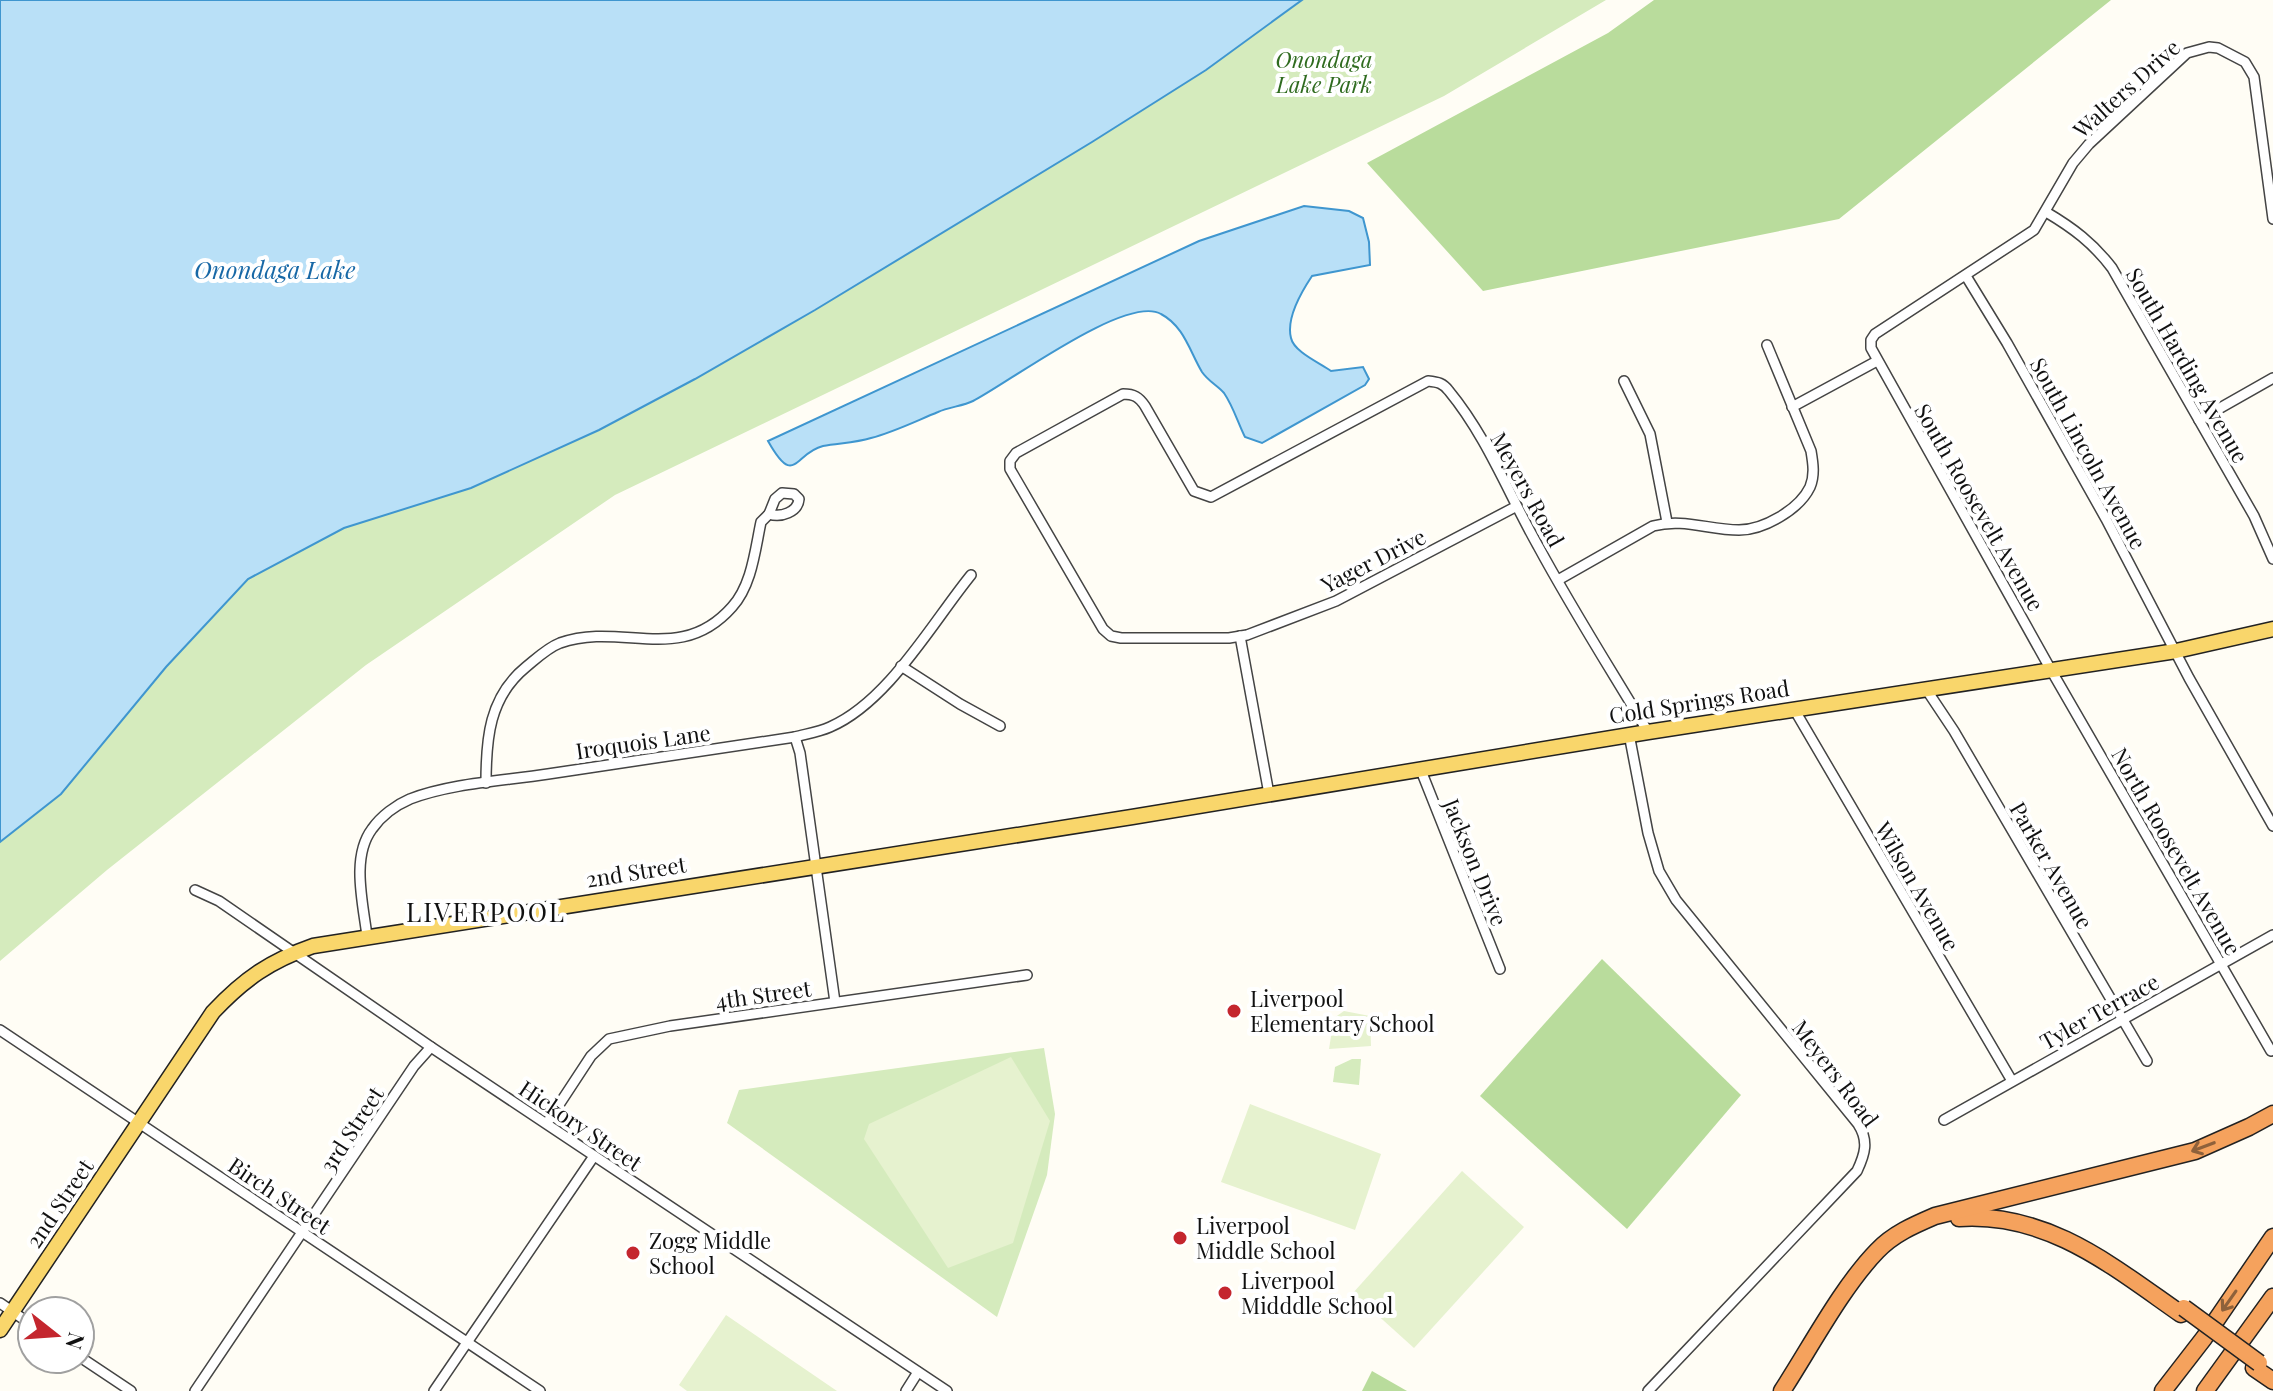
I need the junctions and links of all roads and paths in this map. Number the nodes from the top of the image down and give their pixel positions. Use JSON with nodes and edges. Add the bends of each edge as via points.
{"nodes":[{"id":1,"x":2046,"y":212,"type":"junction"},
{"id":2,"x":2273,"y":219,"type":"edge"},
{"id":3,"x":1966,"y":276,"type":"junction"},
{"id":4,"x":1767,"y":345,"type":"dead end"},
{"id":5,"x":1877,"y":361,"type":"junction"},
{"id":6,"x":2273,"y":378,"type":"edge"},
{"id":7,"x":1624,"y":381,"type":"dead end"},
{"id":8,"x":1792,"y":407,"type":"junction"},
{"id":9,"x":1362,"y":415,"type":"joint"},
{"id":10,"x":2199,"y":420,"type":"junction"},
{"id":11,"x":1517,"y":506,"type":"junction"},
{"id":12,"x":769,"y":514,"type":"dead end"},
{"id":13,"x":1667,"y":522,"type":"junction"},
{"id":14,"x":2273,"y":559,"type":"edge"},
{"id":15,"x":971,"y":575,"type":"dead end"},
{"id":16,"x":1558,"y":580,"type":"junction"},
{"id":17,"x":2273,"y":629,"type":"edge"},
{"id":18,"x":1240,"y":636,"type":"junction"},
{"id":19,"x":2176,"y":651,"type":"junction"},
{"id":20,"x":901,"y":666,"type":"junction"},
{"id":21,"x":2051,"y":670,"type":"junction"},
{"id":22,"x":1926,"y":689,"type":"junction"},
{"id":23,"x":1794,"y":709,"type":"junction"},
{"id":24,"x":1000,"y":726,"type":"dead end"},
{"id":25,"x":1648,"y":732,"type":"junction"},
{"id":26,"x":1629,"y":734,"type":"junction"},
{"id":27,"x":795,"y":737,"type":"junction"},
{"id":28,"x":1420,"y":768,"type":"junction"},
{"id":29,"x":486,"y":783,"type":"junction"},
{"id":30,"x":1269,"y":794,"type":"junction"},
{"id":31,"x":1132,"y":817,"type":"joint"},
{"id":32,"x":2273,"y":826,"type":"edge"},
{"id":33,"x":816,"y":865,"type":"junction"},
{"id":34,"x":195,"y":890,"type":"dead end"},
{"id":35,"x":2273,"y":935,"type":"edge"},
{"id":36,"x":367,"y":936,"type":"junction"},
{"id":37,"x":292,"y":953,"type":"junction"},
{"id":38,"x":2222,"y":962,"type":"junction"},
{"id":39,"x":1500,"y":969,"type":"dead end"},
{"id":40,"x":1027,"y":975,"type":"dead end"},
{"id":41,"x":835,"y":1002,"type":"junction"},
{"id":42,"x":2122,"y":1018,"type":"junction"},
{"id":43,"x":0,"y":1030,"type":"edge"},
{"id":44,"x":431,"y":1047,"type":"junction"},
{"id":45,"x":2271,"y":1051,"type":"dead end"},
{"id":46,"x":2147,"y":1061,"type":"dead end"},
{"id":47,"x":2012,"y":1081,"type":"junction"},
{"id":48,"x":2273,"y":1114,"type":"edge"},
{"id":49,"x":1944,"y":1120,"type":"dead end"},
{"id":50,"x":141,"y":1122,"type":"junction"},
{"id":51,"x":547,"y":1123,"type":"junction"},
{"id":52,"x":594,"y":1156,"type":"junction"},
{"id":53,"x":1964,"y":1209,"type":"junction"},
{"id":54,"x":304,"y":1234,"type":"junction"},
{"id":55,"x":2273,"y":1237,"type":"edge"},
{"id":56,"x":2273,"y":1297,"type":"edge"},
{"id":57,"x":6,"y":1307,"type":"edge"},
{"id":58,"x":2182,"y":1311,"type":"junction"},
{"id":59,"x":0,"y":1330,"type":"edge"},
{"id":60,"x":468,"y":1342,"type":"junction"},
{"id":61,"x":96,"y":1368,"type":"edge"},
{"id":62,"x":2262,"y":1368,"type":"edge"},
{"id":63,"x":918,"y":1372,"type":"junction"},
{"id":64,"x":2273,"y":1381,"type":"edge"},
{"id":65,"x":131,"y":1391,"type":"edge"},
{"id":66,"x":195,"y":1391,"type":"edge"},
{"id":67,"x":434,"y":1391,"type":"edge"},
{"id":68,"x":540,"y":1391,"type":"edge"},
{"id":69,"x":906,"y":1391,"type":"edge"},
{"id":70,"x":947,"y":1391,"type":"edge"},
{"id":71,"x":1648,"y":1391,"type":"edge"},
{"id":72,"x":1782,"y":1391,"type":"edge"},
{"id":73,"x":1791,"y":1391,"type":"edge"},
{"id":74,"x":2163,"y":1391,"type":"edge"},
{"id":75,"x":2208,"y":1391,"type":"edge"}],
"edges":[{"from":1,"to":2,"type":"street","name":"Walters Drive","via":[[2089,144],[2177,61],[2209,47],[2235,55],[2254,77]]},
{"from":1,"to":3,"type":"street","name":"Walters Drive","via":[[2034,230]]},
{"from":1,"to":10,"type":"street","name":"South Harding Avenue","via":[[2075,229],[2112,268]]},
{"from":3,"to":5,"type":"street","name":"Walters Drive","via":[[1875,334],[1871,348]]},
{"from":3,"to":19,"type":"street","name":"South Lincoln Avenue"},
{"from":4,"to":8,"type":"street"},
{"from":5,"to":8,"type":"street"},
{"from":5,"to":21,"type":"street","name":"South Roosevelt Avenue"},
{"from":6,"to":10,"type":"street"},
{"from":7,"to":13,"type":"street","via":[[1650,434]]},
{"from":8,"to":13,"type":"street","via":[[1814,468],[1801,500],[1748,530]]},
{"from":9,"to":11,"type":"street","name":"Meyers Road","via":[[1428,381],[1439,382],[1460,405]]},
{"from":9,"to":18,"type":"street","name":"Yager Drive","via":[[1211,497],[1194,491],[1145,406],[1131,394],[1016,453],[1010,461],[1111,636]]},
{"from":10,"to":14,"type":"street","name":"South Harding Avenue"},
{"from":11,"to":16,"type":"street","name":"Meyers Road"},
{"from":11,"to":18,"type":"street","name":"Yager Drive","via":[[1336,601]]},
{"from":12,"to":29,"type":"street","via":[[761,522],[745,588],[718,622],[681,639],[587,638],[561,643],[517,674],[494,707],[486,741]]},
{"from":13,"to":16,"type":"street"},
{"from":15,"to":20,"type":"street","name":"Iroquois Lane"},
{"from":16,"to":25,"type":"street","name":"Meyers Road"},
{"from":17,"to":19,"type":"main road","name":"Cold Springs Road"},
{"from":18,"to":30,"type":"street"},
{"from":19,"to":21,"type":"main road","name":"Cold Springs Road"},
{"from":19,"to":32,"type":"street","name":"South Lincoln Avenue"},
{"from":20,"to":24,"type":"street"},
{"from":20,"to":27,"type":"street","name":"Iroquois Lane","via":[[843,720]]},
{"from":21,"to":22,"type":"main road","name":"Cold Springs Road"},
{"from":21,"to":38,"type":"street","name":"North Roosevelt Avenue"},
{"from":22,"to":23,"type":"main road","name":"Cold Springs Road"},
{"from":22,"to":42,"type":"street","name":"Parker Avenue"},
{"from":23,"to":25,"type":"main road","name":"Cold Springs Road"},
{"from":23,"to":47,"type":"street","name":"Wilson Avenue"},
{"from":25,"to":26,"type":"main road","name":"Cold Springs Road"},
{"from":26,"to":28,"type":"main road","name":"Cold Springs Road"},
{"from":26,"to":71,"type":"street","name":"Meyers Road","via":[[1659,871],[1676,900],[1858,1124],[1866,1142],[1857,1171]]},
{"from":27,"to":29,"type":"street","name":"Iroquois Lane"},
{"from":27,"to":33,"type":"street"},
{"from":28,"to":30,"type":"main road","name":"Cold Springs Road"},
{"from":28,"to":39,"type":"street","name":"Jackson Drive"},
{"from":29,"to":36,"type":"street","name":"Iroquois Lane","via":[[406,801],[372,829],[361,855]]},
{"from":30,"to":31,"type":"main road","name":"Cold Springs Road"},
{"from":31,"to":33,"type":"main road","name":"2nd Street"},
{"from":33,"to":36,"type":"main road","name":"2nd Street"},
{"from":33,"to":41,"type":"street"},
{"from":34,"to":37,"type":"street","name":"Hickory Street"},
{"from":35,"to":38,"type":"street","name":"Tyler Terrace"},
{"from":36,"to":37,"type":"main road","name":"2nd Street"},
{"from":37,"to":44,"type":"street","name":"Hickory Street"},
{"from":37,"to":50,"type":"main road","name":"2nd Street","via":[[261,969],[213,1012]]},
{"from":38,"to":42,"type":"street","name":"Tyler Terrace"},
{"from":38,"to":45,"type":"street","name":"North Roosevelt Avenue"},
{"from":40,"to":41,"type":"street","name":"4th Street"},
{"from":41,"to":51,"type":"street","name":"4th Street","via":[[609,1039],[591,1056]]},
{"from":42,"to":46,"type":"street","name":"Parker Avenue"},
{"from":42,"to":47,"type":"street","name":"Tyler Terrace"},
{"from":43,"to":50,"type":"street","name":"Birch Street"},
{"from":44,"to":51,"type":"street","name":"Hickory Street"},
{"from":44,"to":54,"type":"street","name":"3rd Street"},
{"from":47,"to":49,"type":"street","name":"Tyler Terrace"},
{"from":48,"to":53,"type":"highway","one_way":true,"via":[[2195,1151]]},
{"from":50,"to":54,"type":"street","name":"Birch Street"},
{"from":50,"to":57,"type":"main road","name":"2nd Street"},
{"from":51,"to":52,"type":"street","name":"Hickory Street"},
{"from":52,"to":60,"type":"street"},
{"from":52,"to":63,"type":"street","name":"Hickory Street"},
{"from":53,"to":58,"type":"highway","via":[[2032,1217],[2074,1235],[2114,1258]]},
{"from":53,"to":72,"type":"highway","via":[[1906,1228],[1878,1249]]},
{"from":54,"to":60,"type":"street","name":"Birch Street"},
{"from":54,"to":66,"type":"street","name":"3rd Street"},
{"from":55,"to":74,"type":"highway","one_way":true},
{"from":56,"to":75,"type":"highway"},
{"from":57,"to":59,"type":"main road","name":"2nd Street"},
{"from":58,"to":62,"type":"highway","bridge":true},
{"from":58,"to":73,"type":"highway","via":[[2060,1237],[2006,1219],[1957,1219],[1911,1235],[1876,1264]]},
{"from":60,"to":67,"type":"street"},
{"from":60,"to":68,"type":"street","name":"Birch Street"},
{"from":61,"to":65,"type":"street"},
{"from":62,"to":64,"type":"highway"},
{"from":63,"to":69,"type":"street"},
{"from":63,"to":70,"type":"street","name":"Hickory Street"}]}
